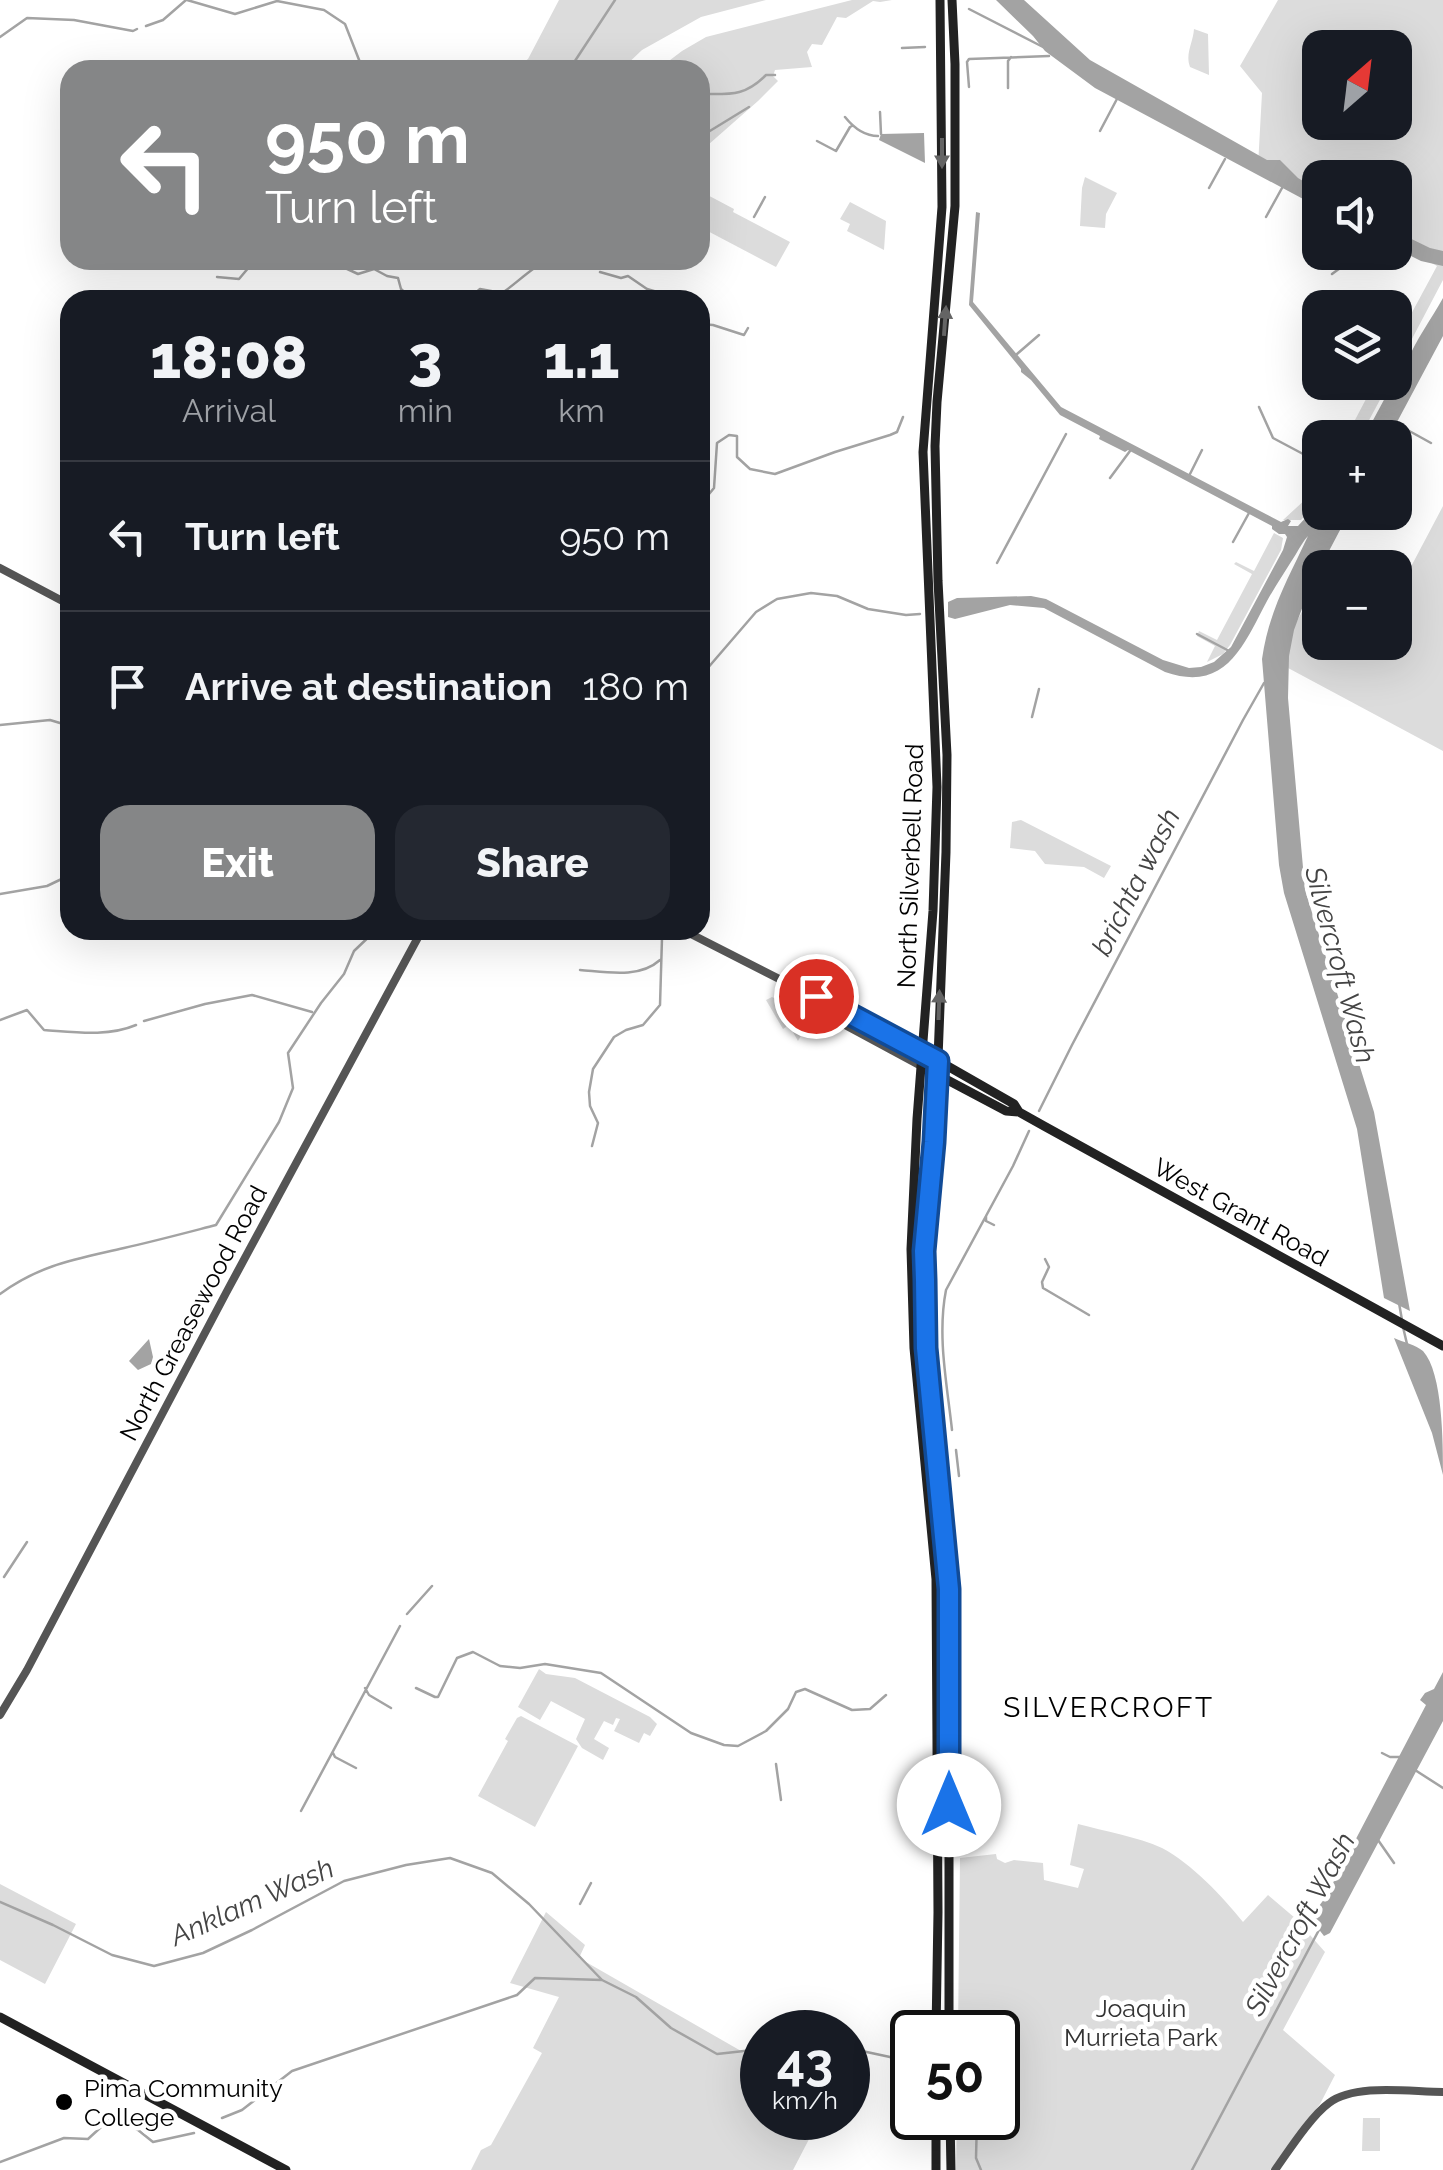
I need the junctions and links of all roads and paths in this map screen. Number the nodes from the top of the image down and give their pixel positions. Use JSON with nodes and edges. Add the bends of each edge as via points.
{"nodes":[{"id":1,"x":940,"y":0,"type":"edge"},
{"id":2,"x":952,"y":0,"type":"edge"},
{"id":3,"x":0,"y":568,"type":"edge"},
{"id":4,"x":60,"y":600,"type":"edge"},
{"id":5,"x":933,"y":911,"type":"junction"},
{"id":6,"x":417,"y":940,"type":"edge"},
{"id":7,"x":702,"y":940,"type":"edge"},
{"id":8,"x":941,"y":962,"type":"junction"},
{"id":9,"x":797,"y":989,"type":"junction"},
{"id":10,"x":922,"y":1052,"type":"junction"},
{"id":11,"x":938,"y":1061,"type":"junction"},
{"id":12,"x":922,"y":1066,"type":"junction"},
{"id":13,"x":938,"y":1074,"type":"junction"},
{"id":14,"x":1019,"y":1112,"type":"junction"},
{"id":15,"x":913,"y":1212,"type":"junction"},
{"id":16,"x":928,"y":1212,"type":"junction"},
{"id":17,"x":1443,"y":1346,"type":"edge"},
{"id":18,"x":0,"y":1715,"type":"edge"},
{"id":19,"x":943,"y":1954,"type":"junction"},
{"id":20,"x":938,"y":2010,"type":"edge"},
{"id":21,"x":947,"y":2010,"type":"edge"},
{"id":22,"x":0,"y":2017,"type":"edge"},
{"id":23,"x":1443,"y":2092,"type":"edge"},
{"id":24,"x":936,"y":2140,"type":"edge"},
{"id":25,"x":950,"y":2140,"type":"edge"},
{"id":26,"x":286,"y":2170,"type":"edge"},
{"id":27,"x":936,"y":2170,"type":"edge"},
{"id":28,"x":950,"y":2170,"type":"edge"},
{"id":29,"x":1275,"y":2170,"type":"edge"}],
"edges":[{"from":1,"to":5,"type":"main road","name":"North Silverbell Road","one_way":true,"via":[[942,207],[923,452],[937,787]]},
{"from":8,"to":2,"type":"main road","name":"North Silverbell Road","one_way":true,"via":[[947,755],[935,446],[955,206]]},
{"from":3,"to":4,"type":"street"},
{"from":5,"to":8,"type":"main road","via":[[934,956]]},
{"from":5,"to":10,"type":"main road","name":"North Silverbell Road"},
{"from":6,"to":18,"type":"street","name":"North Greasewood Road"},
{"from":7,"to":9,"type":"street"},
{"from":11,"to":8,"type":"main road","name":"North Silverbell Road","one_way":true},
{"from":9,"to":10,"type":"street"},
{"from":9,"to":12,"type":"street","via":[[845,1025]]},
{"from":10,"to":11,"type":"main road","name":"West Grant Road"},
{"from":10,"to":12,"type":"main road","name":"North Silverbell Road"},
{"from":11,"to":13,"type":"main road","name":"North Silverbell Road"},
{"from":11,"to":14,"type":"main road","name":"West Grant Road"},
{"from":12,"to":13,"type":"main road","name":"West Grant Road"},
{"from":12,"to":15,"type":"main road","name":"North Silverbell Road"},
{"from":13,"to":14,"type":"main road","name":"West Grant Road"},
{"from":13,"to":16,"type":"main road","name":"North Silverbell Road"},
{"from":14,"to":17,"type":"main road","name":"West Grant Road"},
{"from":15,"to":16,"type":"main road"},
{"from":15,"to":19,"type":"main road","name":"North Silverbell Road","via":[[914,1348],[936,1579]]},
{"from":16,"to":19,"type":"main road","name":"North Silverbell Road","via":[[926,1348],[949,1589]]},
{"from":19,"to":20,"type":"main road","name":"North Silverbell Road"},
{"from":19,"to":21,"type":"main road","name":"North Silverbell Road"},
{"from":22,"to":26,"type":"main road"},
{"from":23,"to":29,"type":"street","via":[[1342,2096],[1322,2108]]},
{"from":24,"to":27,"type":"main road"},
{"from":25,"to":28,"type":"main road"}]}
